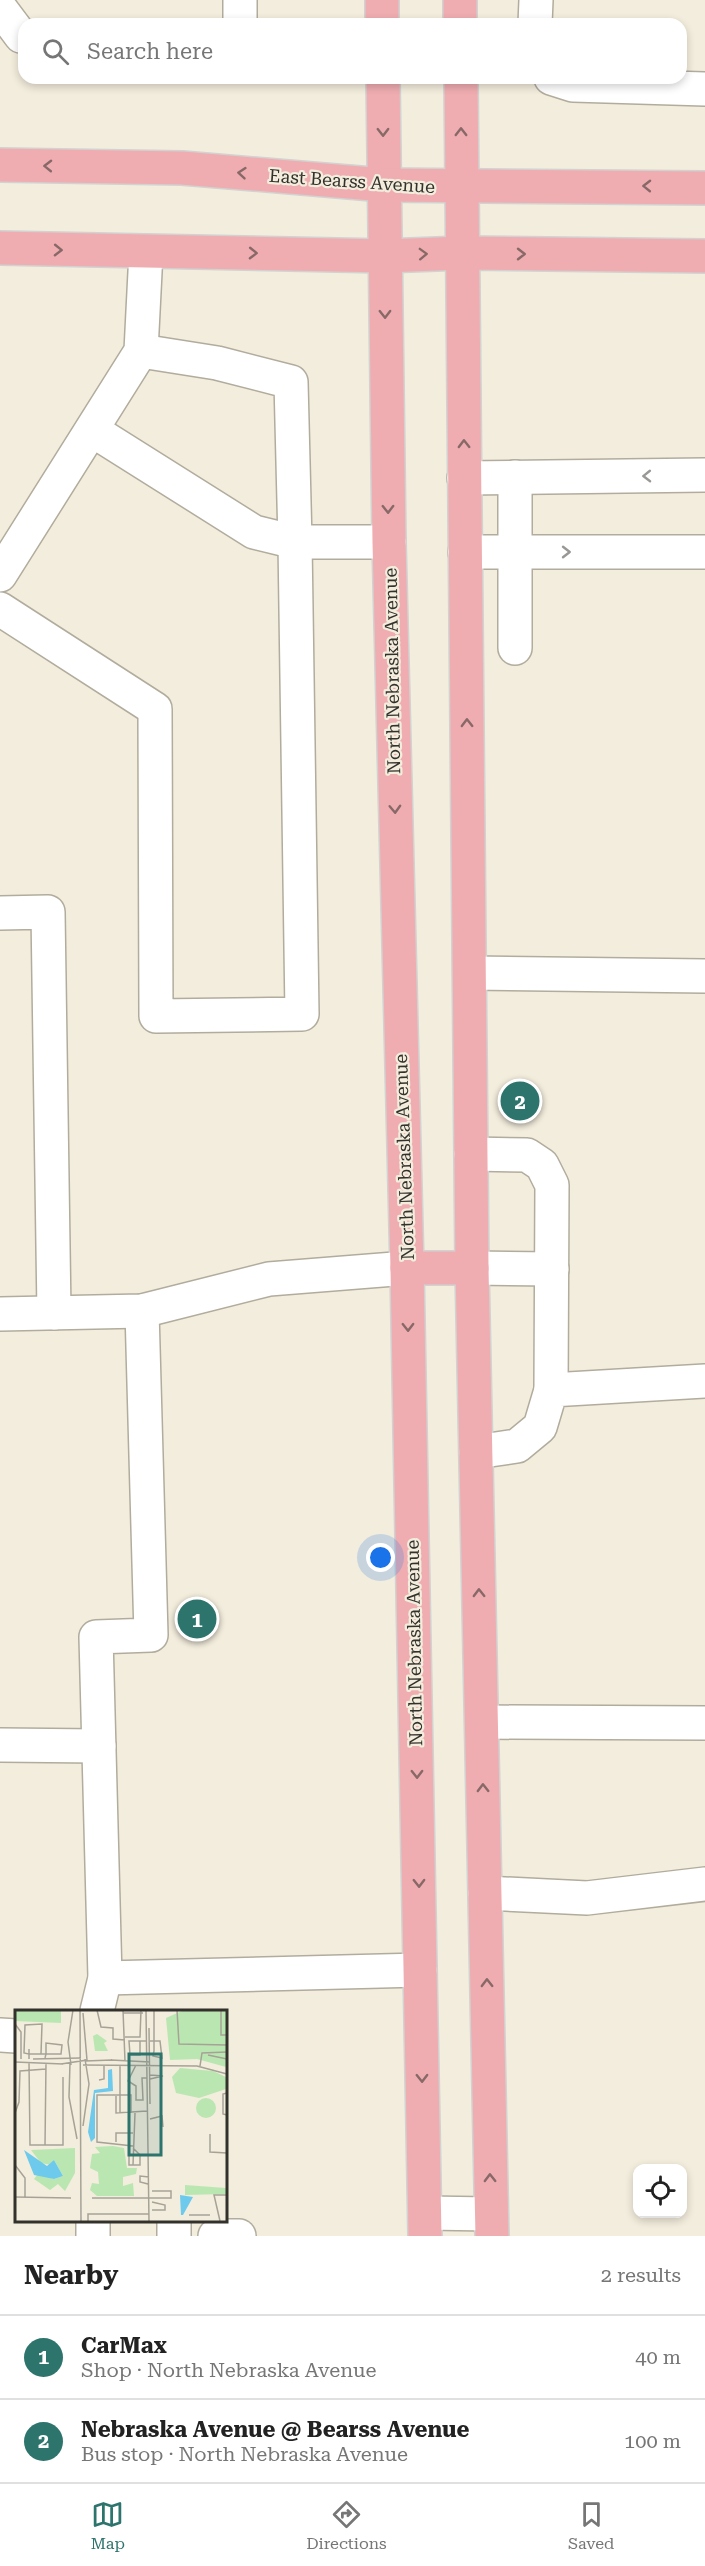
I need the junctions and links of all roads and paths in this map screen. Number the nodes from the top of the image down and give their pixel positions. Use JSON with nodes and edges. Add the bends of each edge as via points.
{"nodes":[{"id":1,"x":240,"y":0,"type":"edge"},
{"id":2,"x":382,"y":0,"type":"edge"},
{"id":3,"x":460,"y":0,"type":"edge"},
{"id":4,"x":537,"y":0,"type":"edge"},
{"id":5,"x":0,"y":8,"type":"edge"},
{"id":6,"x":240,"y":18,"type":"edge"},
{"id":7,"x":382,"y":18,"type":"edge"},
{"id":8,"x":460,"y":18,"type":"edge"},
{"id":9,"x":536,"y":18,"type":"edge"},
{"id":10,"x":18,"y":32,"type":"edge"},
{"id":11,"x":383,"y":84,"type":"edge"},
{"id":12,"x":461,"y":84,"type":"edge"},
{"id":13,"x":570,"y":84,"type":"edge"},
{"id":14,"x":705,"y":89,"type":"edge"},
{"id":15,"x":0,"y":165,"type":"edge"},
{"id":16,"x":384,"y":185,"type":"junction"},
{"id":17,"x":462,"y":186,"type":"junction"},
{"id":18,"x":705,"y":188,"type":"edge"},
{"id":19,"x":0,"y":248,"type":"edge"},
{"id":20,"x":146,"y":252,"type":"junction"},
{"id":21,"x":463,"y":254,"type":"junction"},
{"id":22,"x":384,"y":255,"type":"junction"},
{"id":23,"x":705,"y":256,"type":"edge"},
{"id":24,"x":141,"y":351,"type":"junction"},
{"id":25,"x":92,"y":430,"type":"junction"},
{"id":26,"x":705,"y":475,"type":"edge"},
{"id":27,"x":515,"y":477,"type":"junction"},
{"id":28,"x":465,"y":478,"type":"junction"},
{"id":29,"x":295,"y":542,"type":"junction"},
{"id":30,"x":388,"y":542,"type":"junction"},
{"id":31,"x":465,"y":552,"type":"junction"},
{"id":32,"x":516,"y":552,"type":"junction"},
{"id":33,"x":705,"y":552,"type":"edge"},
{"id":34,"x":0,"y":575,"type":"edge"},
{"id":35,"x":0,"y":609,"type":"edge"},
{"id":36,"x":515,"y":648,"type":"dead end"},
{"id":37,"x":0,"y":913,"type":"edge"},
{"id":38,"x":470,"y":973,"type":"junction"},
{"id":39,"x":705,"y":976,"type":"edge"},
{"id":40,"x":471,"y":1154,"type":"junction"},
{"id":41,"x":407,"y":1268,"type":"junction"},
{"id":42,"x":472,"y":1268,"type":"junction"},
{"id":43,"x":552,"y":1269,"type":"junction"},
{"id":44,"x":142,"y":1311,"type":"junction"},
{"id":45,"x":54,"y":1313,"type":"junction"},
{"id":46,"x":0,"y":1314,"type":"edge"},
{"id":47,"x":705,"y":1381,"type":"edge"},
{"id":48,"x":552,"y":1390,"type":"junction"},
{"id":49,"x":476,"y":1452,"type":"junction"},
{"id":50,"x":482,"y":1722,"type":"junction"},
{"id":51,"x":705,"y":1724,"type":"edge"},
{"id":52,"x":0,"y":1745,"type":"edge"},
{"id":53,"x":99,"y":1746,"type":"junction"},
{"id":54,"x":705,"y":1884,"type":"edge"},
{"id":55,"x":485,"y":1893,"type":"junction"},
{"id":56,"x":420,"y":1970,"type":"junction"},
{"id":57,"x":105,"y":1978,"type":"junction"},
{"id":58,"x":97,"y":2010,"type":"edge"},
{"id":59,"x":0,"y":2035,"type":"edge"},
{"id":60,"x":15,"y":2036,"type":"edge"},
{"id":61,"x":425,"y":2225,"type":"edge"},
{"id":62,"x":491,"y":2225,"type":"edge"},
{"id":63,"x":215,"y":2236,"type":"edge"},
{"id":64,"x":239,"y":2236,"type":"edge"}],
"edges":[{"from":1,"to":6,"type":"street"},
{"from":2,"to":7,"type":"main road"},
{"from":3,"to":8,"type":"main road"},
{"from":4,"to":9,"type":"street"},
{"from":5,"to":10,"type":"street"},
{"from":11,"to":16,"type":"main road","name":"North Nebraska Avenue","one_way":true},
{"from":17,"to":12,"type":"main road","one_way":true},
{"from":13,"to":14,"type":"street"},
{"from":16,"to":15,"type":"main road","name":"East Bearss Avenue","one_way":true,"via":[[182,168]]},
{"from":16,"to":17,"type":"main road","name":"East Bearss Avenue"},
{"from":16,"to":22,"type":"main road","name":"North Nebraska Avenue"},
{"from":18,"to":17,"type":"main road","name":"East Bearss Avenue","one_way":true},
{"from":17,"to":21,"type":"main road"},
{"from":19,"to":20,"type":"main road","one_way":true},
{"from":20,"to":22,"type":"main road","one_way":true},
{"from":20,"to":24,"type":"street"},
{"from":22,"to":21,"type":"main road","one_way":true},
{"from":21,"to":23,"type":"main road","one_way":true},
{"from":28,"to":21,"type":"main road","one_way":true},
{"from":22,"to":30,"type":"main road","name":"North Nebraska Avenue","one_way":true},
{"from":24,"to":25,"type":"street"},
{"from":24,"to":29,"type":"street","via":[[217,363],[291,382]]},
{"from":25,"to":29,"type":"street","via":[[254,532]]},
{"from":25,"to":34,"type":"street"},
{"from":26,"to":27,"type":"street","one_way":true},
{"from":27,"to":28,"type":"street"},
{"from":27,"to":32,"type":"street"},
{"from":28,"to":31,"type":"main road"},
{"from":29,"to":30,"type":"street"},
{"from":29,"to":35,"type":"street","via":[[302,1014],[156,1016],[155,709]]},
{"from":30,"to":41,"type":"main road","name":"North Nebraska Avenue","one_way":true},
{"from":31,"to":32,"type":"street"},
{"from":38,"to":31,"type":"main road","one_way":true},
{"from":32,"to":33,"type":"street","one_way":true},
{"from":32,"to":36,"type":"street"},
{"from":37,"to":45,"type":"street","via":[[48,912]]},
{"from":38,"to":39,"type":"street"},
{"from":38,"to":40,"type":"main road"},
{"from":40,"to":42,"type":"main road"},
{"from":40,"to":43,"type":"street","via":[[527,1155],[542,1165],[552,1185]]},
{"from":41,"to":42,"type":"main road"},
{"from":41,"to":44,"type":"street","via":[[269,1279]]},
{"from":41,"to":56,"type":"main road","name":"North Nebraska Avenue","one_way":true},
{"from":42,"to":43,"type":"street"},
{"from":42,"to":49,"type":"main road"},
{"from":43,"to":48,"type":"street"},
{"from":44,"to":45,"type":"street"},
{"from":44,"to":53,"type":"street","via":[[151,1635],[96,1637]]},
{"from":45,"to":46,"type":"street"},
{"from":47,"to":48,"type":"street"},
{"from":48,"to":49,"type":"street","via":[[540,1427],[533,1433],[517,1446]]},
{"from":50,"to":49,"type":"main road","one_way":true},
{"from":50,"to":51,"type":"street"},
{"from":55,"to":50,"type":"main road","one_way":true},
{"from":52,"to":53,"type":"street"},
{"from":53,"to":57,"type":"street"},
{"from":54,"to":55,"type":"street","via":[[587,1898]]},
{"from":62,"to":55,"type":"main road","one_way":true},
{"from":56,"to":57,"type":"street"},
{"from":56,"to":61,"type":"main road","name":"North Nebraska Avenue","one_way":true},
{"from":57,"to":58,"type":"street"},
{"from":59,"to":60,"type":"street"},
{"from":61,"to":62,"type":"street"},
{"from":63,"to":64,"type":"street"}]}
